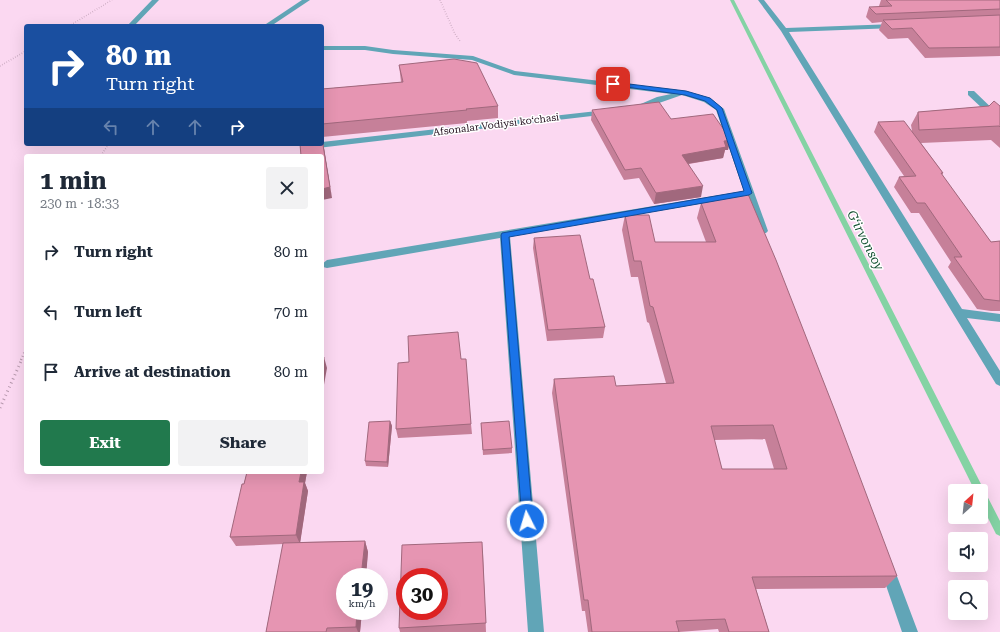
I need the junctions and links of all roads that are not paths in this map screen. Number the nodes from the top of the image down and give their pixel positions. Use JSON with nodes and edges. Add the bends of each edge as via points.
{"nodes":[{"id":1,"x":156,"y":0,"type":"edge"},
{"id":2,"x":307,"y":0,"type":"edge"},
{"id":3,"x":761,"y":0,"type":"edge"},
{"id":4,"x":132,"y":24,"type":"edge"},
{"id":5,"x":269,"y":24,"type":"edge"},
{"id":6,"x":900,"y":26,"type":"edge"},
{"id":7,"x":784,"y":30,"type":"junction"},
{"id":8,"x":324,"y":48,"type":"edge"},
{"id":9,"x":686,"y":93,"type":"junction"},
{"id":10,"x":971,"y":93,"type":"dead end"},
{"id":11,"x":632,"y":108,"type":"edge"},
{"id":12,"x":617,"y":110,"type":"edge"},
{"id":13,"x":1000,"y":120,"type":"edge"},
{"id":14,"x":324,"y":145,"type":"edge"},
{"id":15,"x":313,"y":146,"type":"edge"},
{"id":16,"x":305,"y":147,"type":"edge"},
{"id":17,"x":749,"y":193,"type":"junction"},
{"id":18,"x":505,"y":235,"type":"junction"},
{"id":19,"x":765,"y":237,"type":"edge"},
{"id":20,"x":327,"y":264,"type":"dead end"},
{"id":21,"x":957,"y":313,"type":"junction"},
{"id":22,"x":1000,"y":318,"type":"edge"},
{"id":23,"x":1000,"y":381,"type":"edge"},
{"id":24,"x":883,"y":558,"type":"edge"},
{"id":25,"x":536,"y":632,"type":"edge"},
{"id":26,"x":910,"y":632,"type":"edge"}],
"edges":[{"from":1,"to":4,"type":"street"},
{"from":2,"to":5,"type":"street"},
{"from":3,"to":7,"type":"street"},
{"from":6,"to":7,"type":"street"},
{"from":7,"to":21,"type":"street"},
{"from":8,"to":9,"type":"street","via":[[365,48],[473,58],[514,73]]},
{"from":9,"to":11,"type":"street","via":[[660,99],[640,108]]},
{"from":9,"to":17,"type":"street","via":[[707,100],[720,110]]},
{"from":10,"to":13,"type":"street"},
{"from":12,"to":14,"type":"street","name":"Afsonalar Vodiysi koʻchasi"},
{"from":15,"to":16,"type":"street","name":"Afsonalar Vodiysi koʻchasi"},
{"from":17,"to":18,"type":"street"},
{"from":17,"to":19,"type":"street"},
{"from":18,"to":20,"type":"street"},
{"from":18,"to":25,"type":"street"},
{"from":21,"to":22,"type":"street"},
{"from":21,"to":23,"type":"street"},
{"from":24,"to":26,"type":"street"}]}
